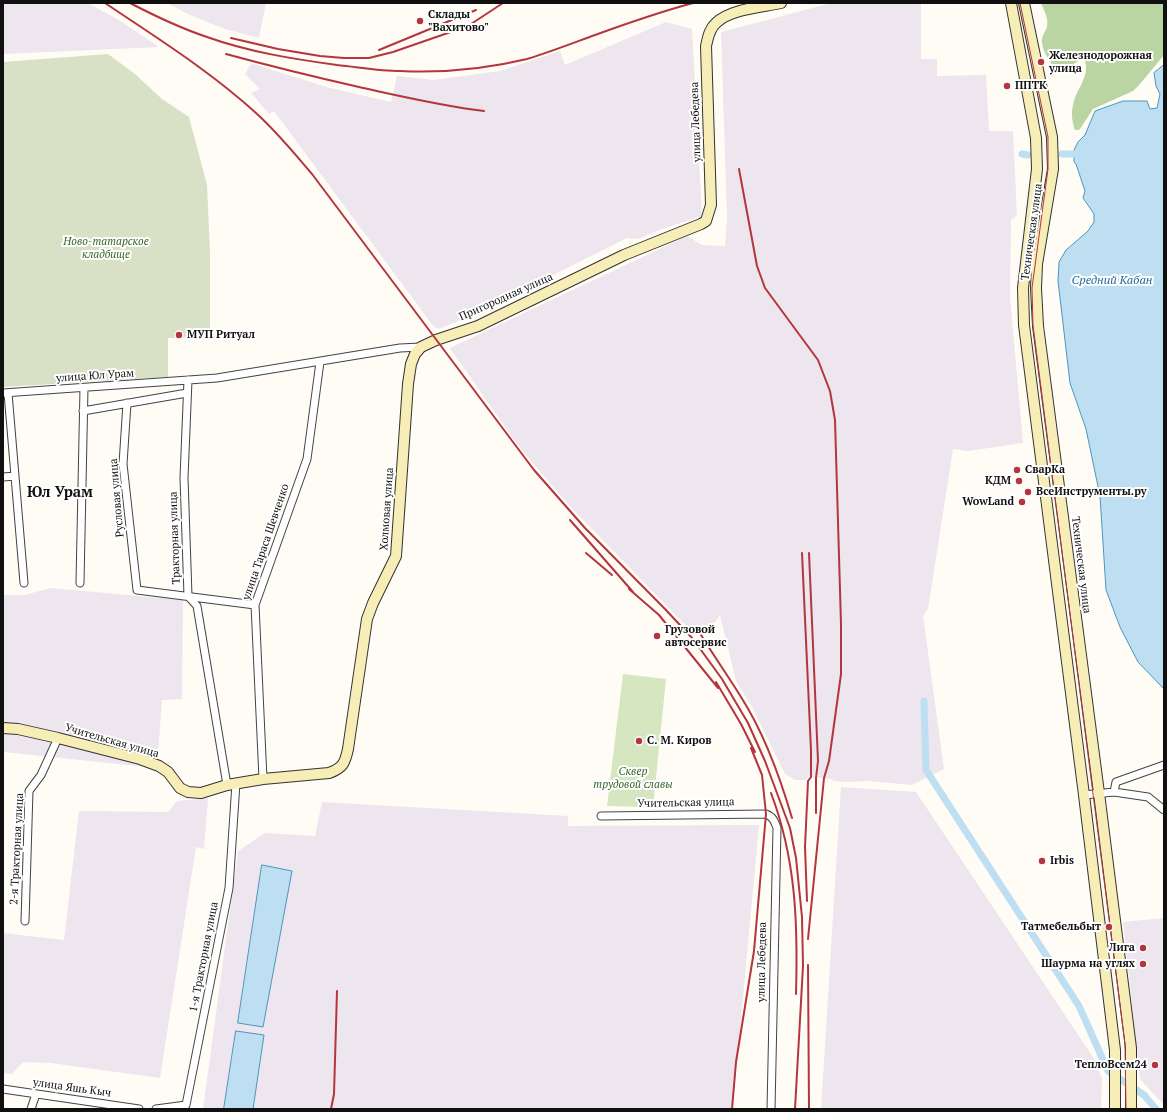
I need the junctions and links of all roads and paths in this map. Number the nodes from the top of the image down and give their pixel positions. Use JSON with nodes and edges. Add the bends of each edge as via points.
{"nodes":[{"id":1,"x":781,"y":3,"type":"edge"},
{"id":2,"x":1011,"y":3,"type":"edge"},
{"id":3,"x":1024,"y":3,"type":"edge"},
{"id":4,"x":706,"y":221,"type":"joint"},
{"id":5,"x":421,"y":347,"type":"junction"},
{"id":6,"x":320,"y":362,"type":"junction"},
{"id":7,"x":188,"y":380,"type":"junction"},
{"id":8,"x":84,"y":388,"type":"junction"},
{"id":9,"x":6,"y":393,"type":"edge"},
{"id":10,"x":187,"y":393,"type":"junction"},
{"id":11,"x":127,"y":404,"type":"junction"},
{"id":12,"x":83,"y":411,"type":"junction"},
{"id":13,"x":15,"y":476,"type":"junction"},
{"id":14,"x":3,"y":477,"type":"edge"},
{"id":15,"x":24,"y":583,"type":"dead end"},
{"id":16,"x":80,"y":583,"type":"dead end"},
{"id":17,"x":188,"y":596,"type":"junction"},
{"id":18,"x":255,"y":605,"type":"junction"},
{"id":19,"x":3,"y":728,"type":"edge"},
{"id":20,"x":58,"y":738,"type":"junction"},
{"id":21,"x":343,"y":765,"type":"joint"},
{"id":22,"x":1164,"y":765,"type":"edge"},
{"id":23,"x":263,"y":779,"type":"junction"},
{"id":24,"x":231,"y":784,"type":"junction"},
{"id":25,"x":1114,"y":792,"type":"junction"},
{"id":26,"x":1099,"y":793,"type":"junction"},
{"id":27,"x":1084,"y":795,"type":"junction"},
{"id":28,"x":1164,"y":810,"type":"edge"},
{"id":29,"x":600,"y":816,"type":"dead end"},
{"id":30,"x":772,"y":816,"type":"joint"},
{"id":31,"x":25,"y":921,"type":"dead end"},
{"id":32,"x":3,"y":1089,"type":"edge"},
{"id":33,"x":36,"y":1094,"type":"junction"},
{"id":34,"x":1131,"y":1108,"type":"edge"},
{"id":35,"x":31,"y":1109,"type":"edge"},
{"id":36,"x":139,"y":1109,"type":"edge"},
{"id":37,"x":156,"y":1109,"type":"edge"},
{"id":38,"x":771,"y":1109,"type":"edge"},
{"id":39,"x":1115,"y":1109,"type":"edge"}],
"edges":[{"from":1,"to":4,"type":"main road","name":"улица Лебедева","via":[[728,16],[715,24],[708,34],[706,46],[711,205]]},
{"from":2,"to":27,"type":"main road","name":"Техническая улица","via":[[1036,138],[1037,169],[1023,288],[1024,325]]},
{"from":3,"to":26,"type":"main road","name":"Техническая улица","via":[[1052,137],[1053,170],[1037,264],[1038,326]]},
{"from":4,"to":5,"type":"main road","name":"Пригородная улица","via":[[624,255],[478,326]]},
{"from":5,"to":6,"type":"street","name":"Пригородная улица","via":[[400,348]]},
{"from":5,"to":21,"type":"main road","name":"Холмовая улица","via":[[411,364],[408,384],[396,556],[367,619],[348,749]]},
{"from":6,"to":7,"type":"street","name":"Пригородная улица"},
{"from":6,"to":18,"type":"street","name":"улица Тараса Шевченко","via":[[307,459]]},
{"from":7,"to":8,"type":"street","name":"улица Юл Урам"},
{"from":7,"to":10,"type":"street","name":"Тракторная улица"},
{"from":8,"to":9,"type":"street","name":"улица Юл Урам"},
{"from":8,"to":12,"type":"street"},
{"from":9,"to":13,"type":"street"},
{"from":10,"to":11,"type":"street"},
{"from":10,"to":17,"type":"street","name":"Тракторная улица","via":[[184,478]]},
{"from":11,"to":12,"type":"street"},
{"from":11,"to":17,"type":"street","name":"Русловая улица","via":[[123,464],[137,590]]},
{"from":12,"to":16,"type":"street"},
{"from":13,"to":14,"type":"street"},
{"from":13,"to":15,"type":"street"},
{"from":17,"to":18,"type":"street"},
{"from":17,"to":24,"type":"street","name":"Тракторная улица","via":[[197,606]]},
{"from":18,"to":23,"type":"street","name":"улица Тараса Шевченко"},
{"from":19,"to":20,"type":"main road","name":"Учительская улица"},
{"from":20,"to":24,"type":"main road","name":"Учительская улица","via":[[159,766],[168,772],[180,788],[188,792],[201,793]]},
{"from":20,"to":31,"type":"street","name":"2-я Тракторная улица","via":[[41,775],[29,791]]},
{"from":21,"to":23,"type":"main road","name":"Учительская улица","via":[[329,773]]},
{"from":22,"to":25,"type":"street","via":[[1116,782]]},
{"from":23,"to":24,"type":"main road","name":"Учительская улица"},
{"from":24,"to":37,"type":"street","name":"1-я Тракторная улица","via":[[229,888],[186,1105]]},
{"from":25,"to":26,"type":"street"},
{"from":25,"to":28,"type":"street","via":[[1148,797]]},
{"from":26,"to":27,"type":"street"},
{"from":26,"to":34,"type":"main road","name":"Техническая улица","via":[[1131,1048]]},
{"from":27,"to":39,"type":"main road","name":"Техническая улица","via":[[1115,1050]]},
{"from":29,"to":30,"type":"street","name":"Учительская улица"},
{"from":30,"to":38,"type":"street","name":"улица Лебедева","via":[[777,828]]},
{"from":32,"to":33,"type":"street","name":"улица Яшь Кыч"},
{"from":33,"to":35,"type":"street"},
{"from":33,"to":36,"type":"street","name":"улица Яшь Кыч"}]}
